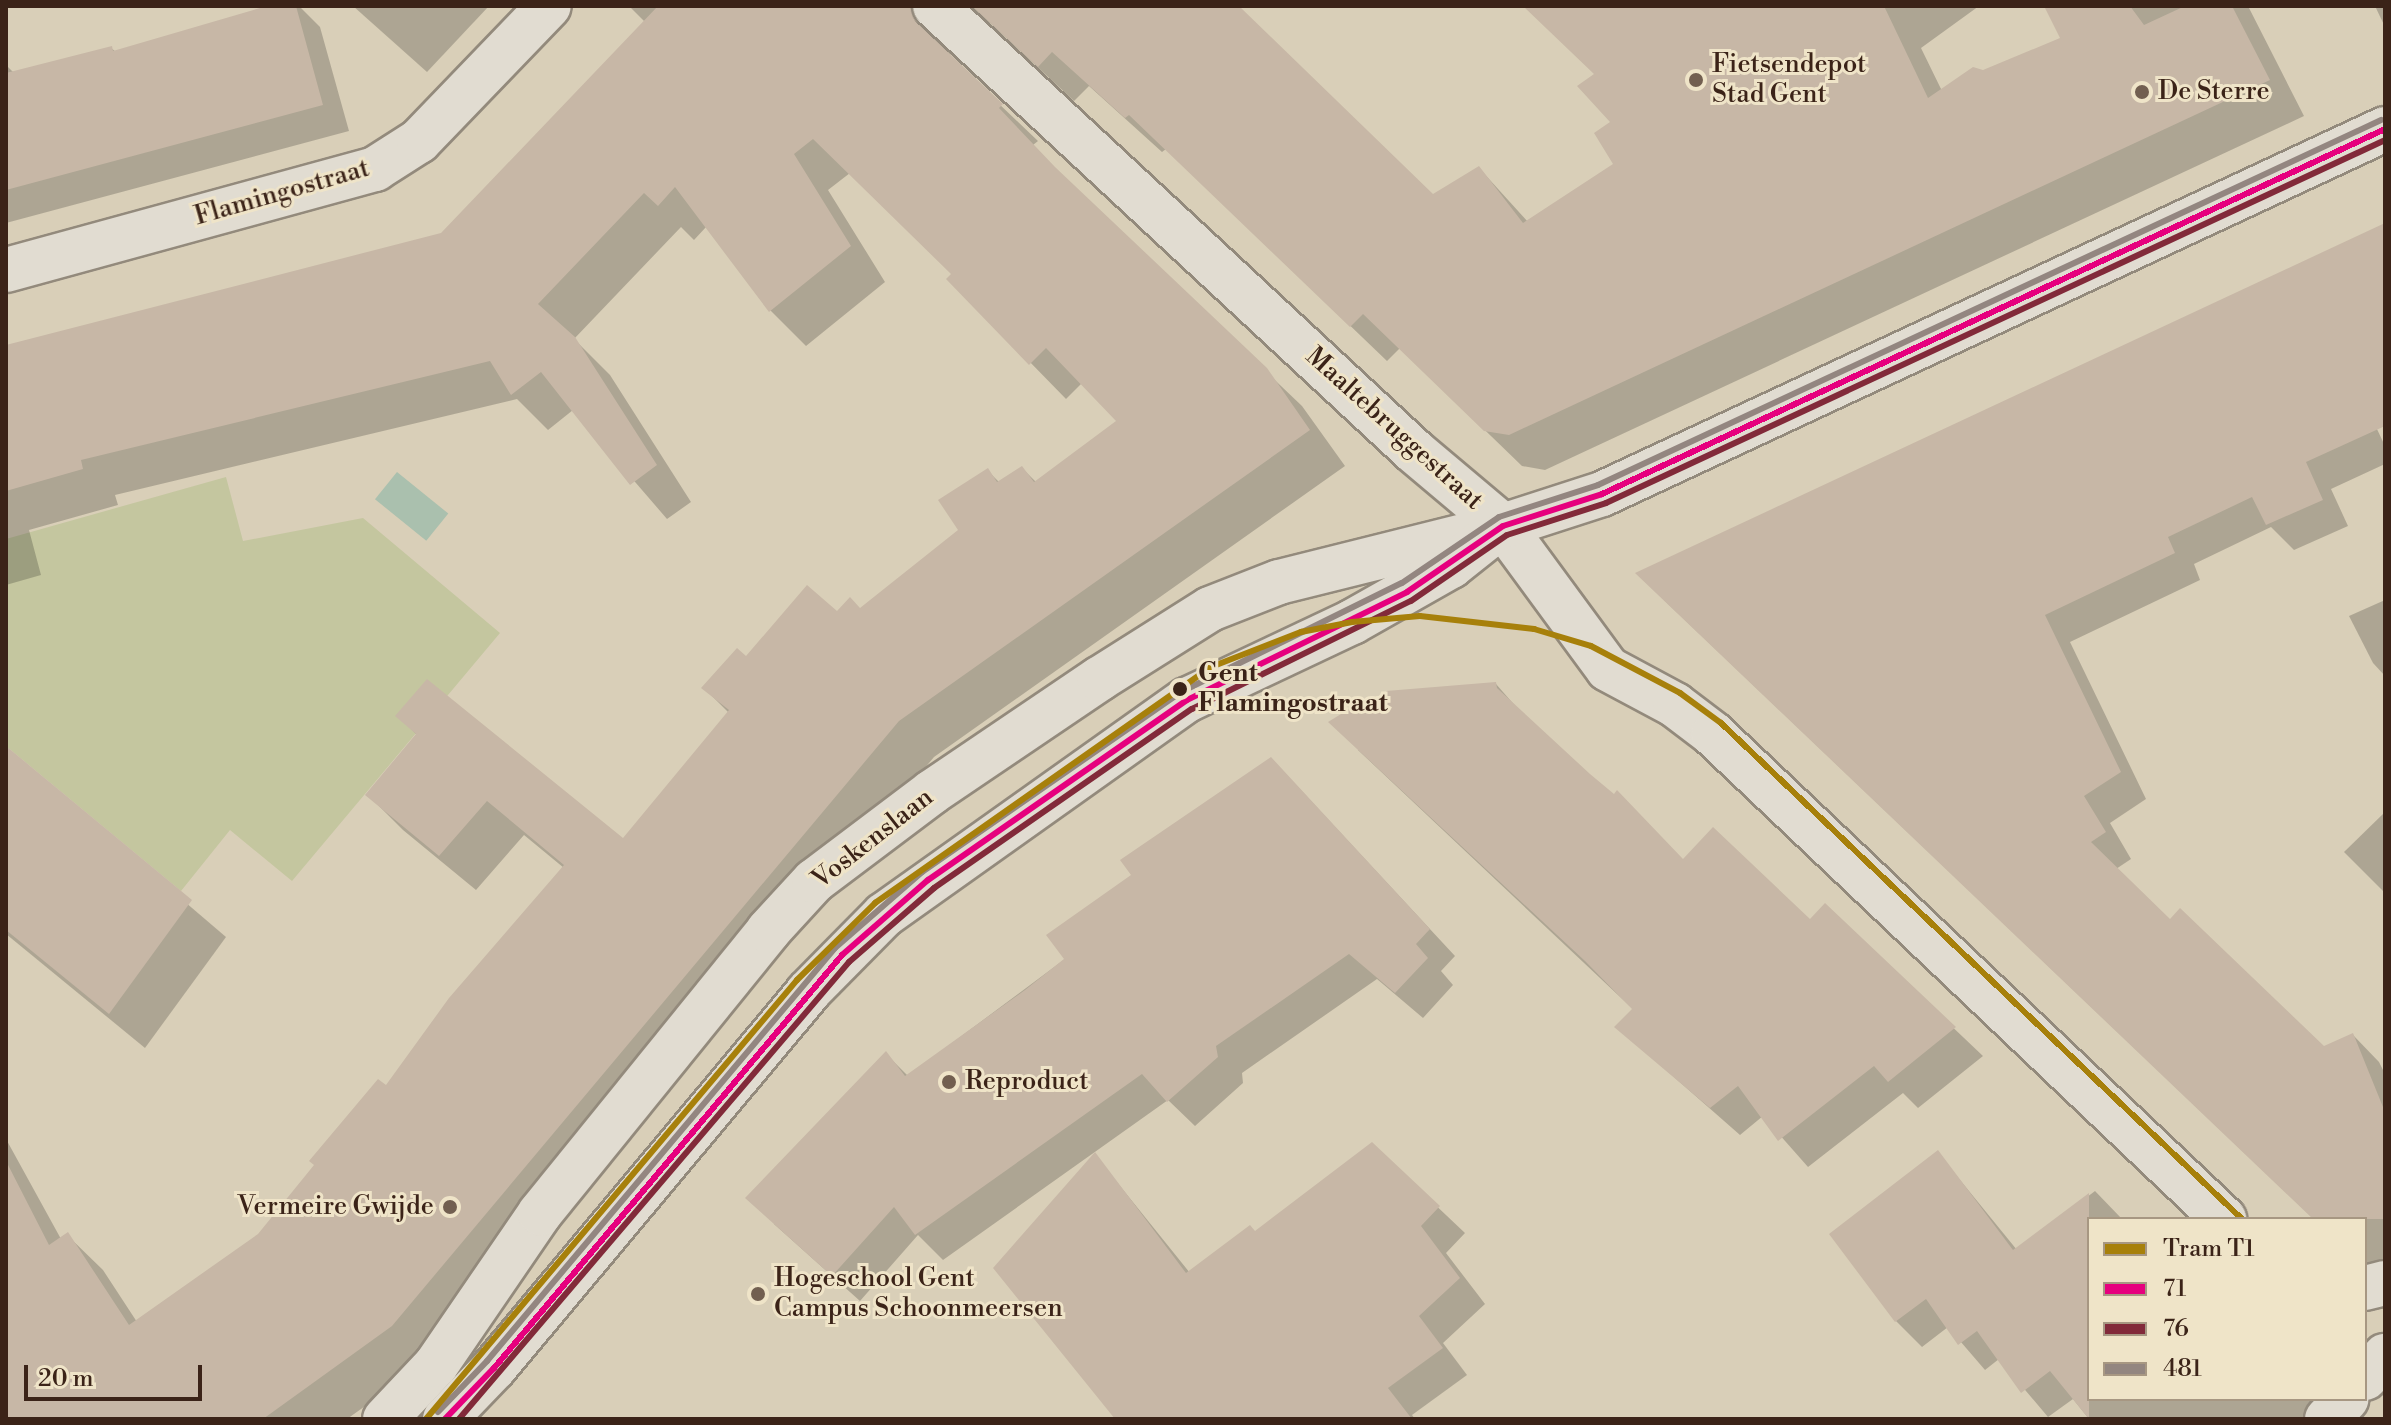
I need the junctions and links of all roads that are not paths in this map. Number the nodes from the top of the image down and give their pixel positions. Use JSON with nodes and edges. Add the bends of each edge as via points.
{"nodes":[{"id":1,"x":549,"y":6,"type":"edge"},
{"id":2,"x":935,"y":6,"type":"edge"},
{"id":3,"x":2385,"y":129,"type":"edge"},
{"id":4,"x":6,"y":270,"type":"edge"},
{"id":5,"x":1503,"y":526,"type":"junction"},
{"id":6,"x":2222,"y":1217,"type":"edge"},
{"id":7,"x":2367,"y":1341,"type":"edge"},
{"id":8,"x":2385,"y":1355,"type":"edge"},
{"id":9,"x":2367,"y":1376,"type":"edge"},
{"id":10,"x":2344,"y":1401,"type":"edge"},
{"id":11,"x":385,"y":1419,"type":"edge"},
{"id":12,"x":445,"y":1419,"type":"edge"},
{"id":13,"x":2327,"y":1419,"type":"edge"}],
"edges":[{"from":1,"to":4,"type":"street","name":"Flamingostraat","via":[[419,141],[375,169]]},
{"from":2,"to":5,"type":"street","name":"Maaltebruggestraat","via":[[1414,451]]},
{"from":3,"to":5,"type":"street","name":"Voskenslaan","via":[[1602,494]]},
{"from":5,"to":6,"type":"street","name":"Maaltebruggestraat","via":[[1608,669],[1675,705],[1713,734]]},
{"from":5,"to":11,"type":"street","name":"Voskenslaan","via":[[1279,582],[1210,609],[1086,687],[843,857],[768,931],[540,1213],[436,1365]]},
{"from":5,"to":12,"type":"street","name":"Voskenslaan","via":[[1407,592],[1187,700],[884,915],[808,992],[494,1368]]},
{"from":7,"to":8,"type":"street"},
{"from":8,"to":9,"type":"street"},
{"from":10,"to":13,"type":"street"}]}
